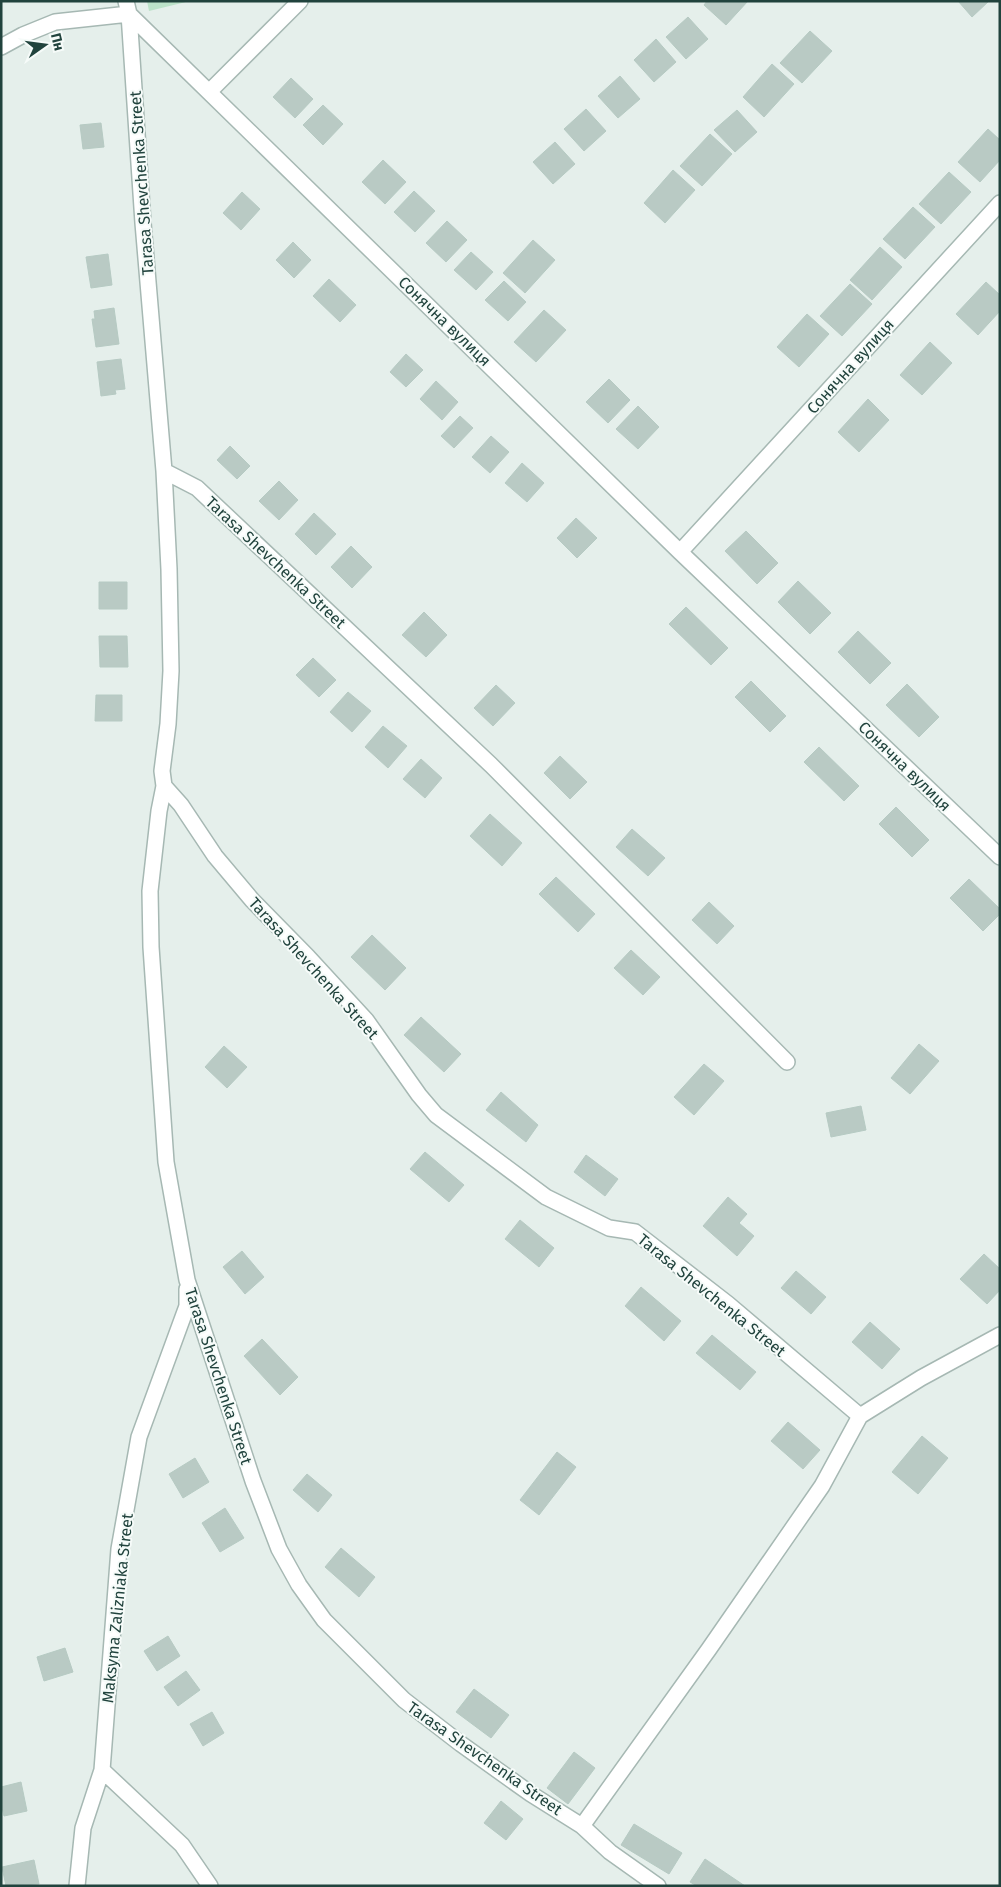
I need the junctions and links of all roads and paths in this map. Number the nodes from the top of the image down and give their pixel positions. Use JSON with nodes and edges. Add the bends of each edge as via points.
{"nodes":[{"id":1,"x":300,"y":1,"type":"edge"},
{"id":2,"x":127,"y":8,"type":"edge"},
{"id":3,"x":1,"y":47,"type":"edge"},
{"id":4,"x":208,"y":92,"type":"junction"},
{"id":5,"x":1000,"y":203,"type":"edge"},
{"id":6,"x":164,"y":471,"type":"junction"},
{"id":7,"x":680,"y":552,"type":"junction"},
{"id":8,"x":164,"y":786,"type":"junction"},
{"id":9,"x":1000,"y":857,"type":"edge"},
{"id":10,"x":787,"y":1062,"type":"dead end"},
{"id":11,"x":187,"y":1280,"type":"junction"},
{"id":12,"x":1000,"y":1335,"type":"edge"},
{"id":13,"x":860,"y":1416,"type":"junction"},
{"id":14,"x":102,"y":1770,"type":"junction"},
{"id":15,"x":582,"y":1826,"type":"junction"},
{"id":16,"x":77,"y":1886,"type":"edge"},
{"id":17,"x":210,"y":1886,"type":"edge"},
{"id":18,"x":658,"y":1886,"type":"edge"}],
"edges":[{"from":1,"to":4,"type":"street"},
{"from":2,"to":3,"type":"street","via":[[55,22]]},
{"from":2,"to":4,"type":"street","name":"Сонячна вулиця"},
{"from":2,"to":6,"type":"street","name":"Tarasa Shevchenka Street"},
{"from":4,"to":7,"type":"street","name":"Сонячна вулиця"},
{"from":5,"to":7,"type":"street","name":"Сонячна вулиця"},
{"from":6,"to":8,"type":"street","name":"Tarasa Shevchenka Street","via":[[171,671],[162,771]]},
{"from":6,"to":10,"type":"street","name":"Tarasa Shevchenka Street","via":[[198,488],[491,765]]},
{"from":7,"to":9,"type":"street","name":"Сонячна вулиця"},
{"from":8,"to":11,"type":"street","name":"Tarasa Shevchenka Street","via":[[150,891],[151,947],[166,1162]]},
{"from":8,"to":13,"type":"street","name":"Tarasa Shevchenka Street","via":[[252,900],[366,1020],[436,1115],[546,1197],[609,1228],[635,1232],[728,1304]]},
{"from":11,"to":14,"type":"street","name":"Maksyma Zalizniaka Street","via":[[187,1306],[139,1437],[119,1550]]},
{"from":11,"to":15,"type":"street","name":"Tarasa Shevchenka Street","via":[[253,1481],[279,1549],[324,1620],[404,1700],[530,1794]]},
{"from":12,"to":13,"type":"street"},
{"from":13,"to":15,"type":"street","via":[[822,1486]]},
{"from":14,"to":16,"type":"street","name":"Maksyma Zalizniaka Street","via":[[83,1828]]},
{"from":14,"to":17,"type":"street","via":[[182,1846]]},
{"from":15,"to":18,"type":"street","name":"Tarasa Shevchenka Street","via":[[610,1852]]}]}
